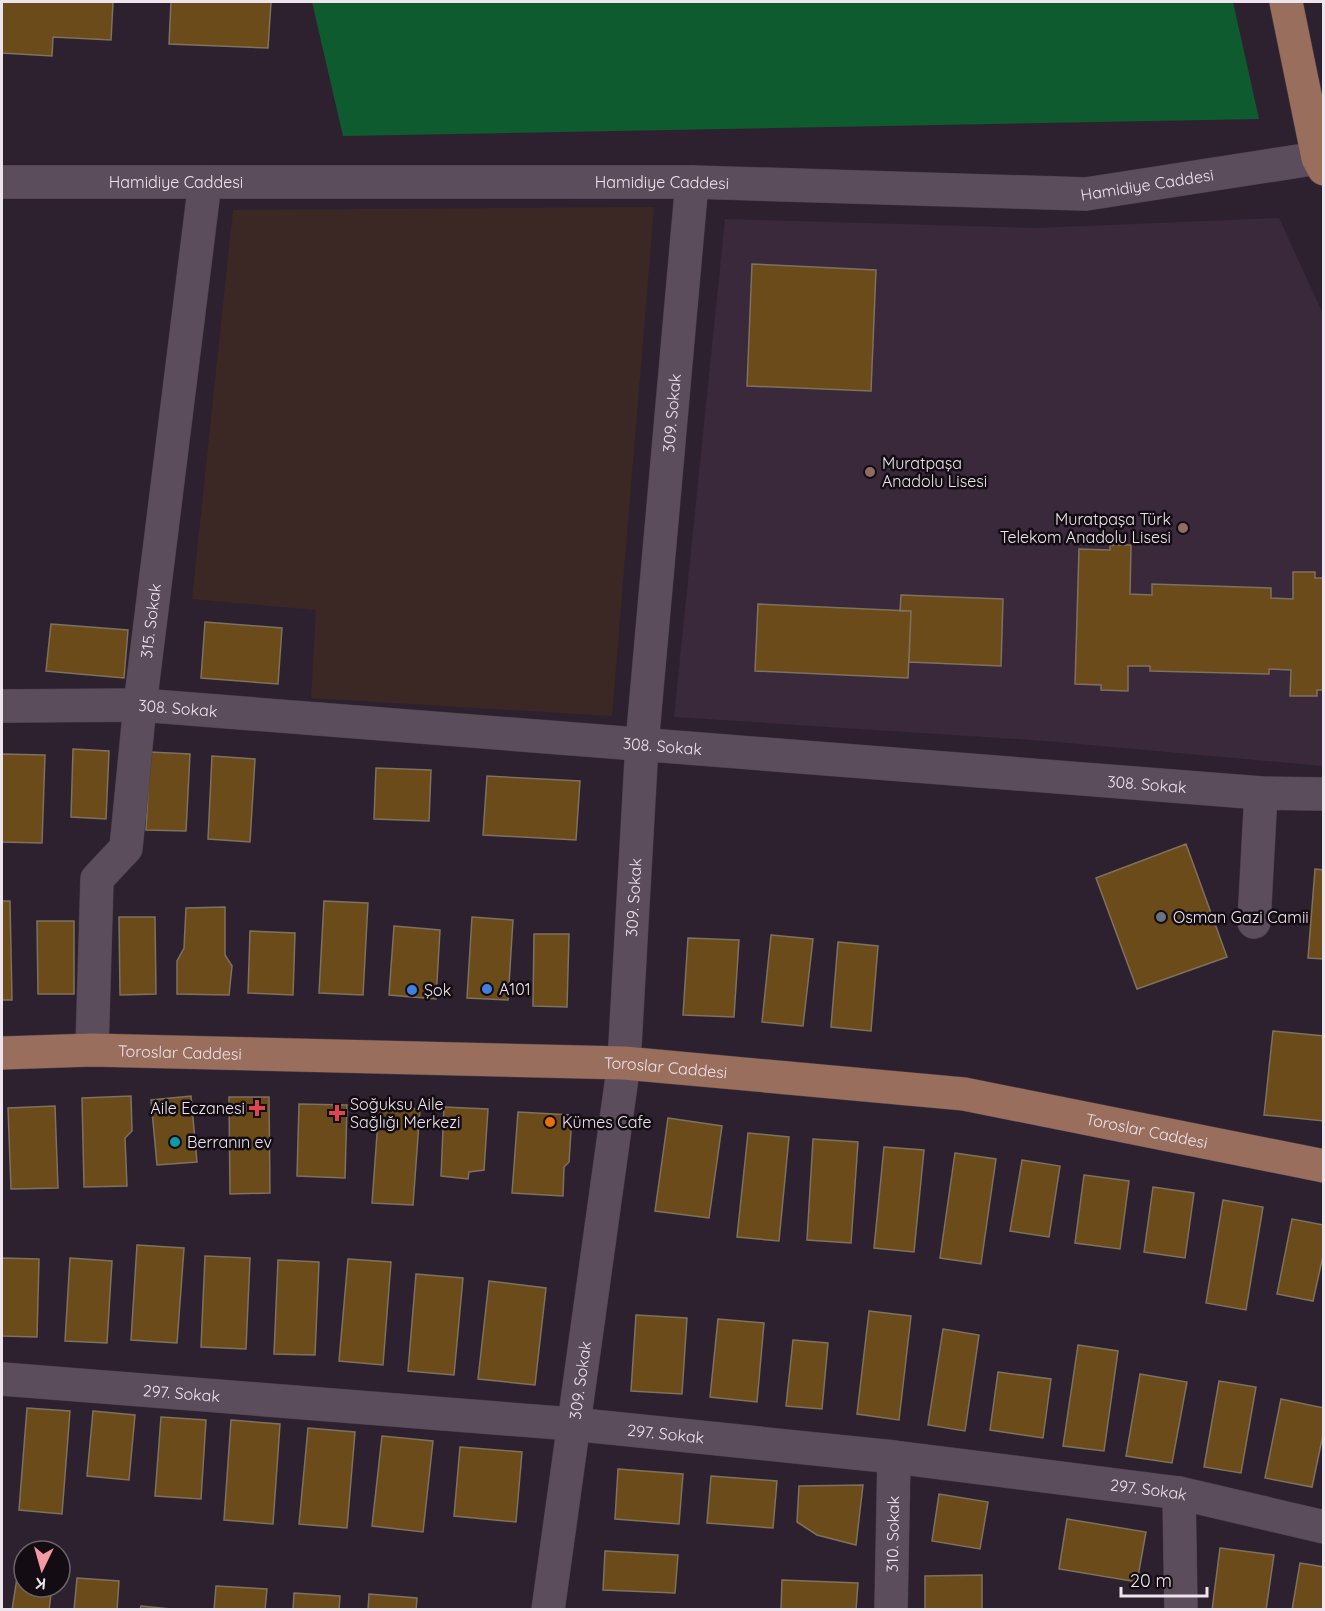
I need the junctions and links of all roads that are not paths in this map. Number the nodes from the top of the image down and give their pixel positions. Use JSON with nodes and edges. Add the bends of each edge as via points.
{"nodes":[{"id":1,"x":1286,"y":2,"type":"edge"},
{"id":2,"x":1321,"y":164,"type":"edge"},
{"id":3,"x":2,"y":182,"type":"edge"},
{"id":4,"x":205,"y":182,"type":"junction"},
{"id":5,"x":692,"y":182,"type":"junction"},
{"id":6,"x":140,"y":705,"type":"junction"},
{"id":7,"x":2,"y":706,"type":"edge"},
{"id":8,"x":642,"y":744,"type":"junction"},
{"id":9,"x":1261,"y":792,"type":"junction"},
{"id":10,"x":1323,"y":794,"type":"edge"},
{"id":11,"x":1254,"y":922,"type":"dead end"},
{"id":12,"x":92,"y":1050,"type":"junction"},
{"id":13,"x":2,"y":1053,"type":"edge"},
{"id":14,"x":624,"y":1063,"type":"junction"},
{"id":15,"x":1323,"y":1166,"type":"edge"},
{"id":16,"x":2,"y":1379,"type":"edge"},
{"id":17,"x":572,"y":1424,"type":"junction"},
{"id":18,"x":894,"y":1457,"type":"junction"},
{"id":19,"x":1179,"y":1493,"type":"junction"},
{"id":20,"x":1323,"y":1527,"type":"edge"},
{"id":21,"x":548,"y":1610,"type":"edge"},
{"id":22,"x":891,"y":1610,"type":"edge"},
{"id":23,"x":1181,"y":1610,"type":"edge"}],
"edges":[{"from":1,"to":2,"type":"main road"},
{"from":2,"to":5,"type":"street","name":"Hamidiye Caddesi","via":[[1086,194]]},
{"from":3,"to":4,"type":"street","name":"Hamidiye Caddesi"},
{"from":4,"to":5,"type":"street","name":"Hamidiye Caddesi"},
{"from":4,"to":6,"type":"street","name":"315. Sokak"},
{"from":5,"to":8,"type":"street","name":"309. Sokak"},
{"from":6,"to":7,"type":"street","name":"308. Sokak"},
{"from":6,"to":8,"type":"street","name":"308. Sokak"},
{"from":6,"to":12,"type":"street","name":"315. Sokak","via":[[126,848],[97,879]]},
{"from":8,"to":9,"type":"street","name":"308. Sokak"},
{"from":8,"to":14,"type":"street","name":"309. Sokak"},
{"from":9,"to":10,"type":"street","name":"308. Sokak"},
{"from":9,"to":11,"type":"street"},
{"from":12,"to":13,"type":"main road","name":"Toroslar Caddesi"},
{"from":12,"to":14,"type":"main road","name":"Toroslar Caddesi"},
{"from":14,"to":15,"type":"main road","name":"Toroslar Caddesi","via":[[964,1094]]},
{"from":14,"to":17,"type":"street","name":"309. Sokak"},
{"from":16,"to":17,"type":"street","name":"297. Sokak"},
{"from":17,"to":18,"type":"street","name":"297. Sokak"},
{"from":17,"to":21,"type":"street","name":"309. Sokak"},
{"from":18,"to":19,"type":"street","name":"297. Sokak"},
{"from":18,"to":22,"type":"street","name":"310. Sokak"},
{"from":19,"to":20,"type":"street","name":"297. Sokak"},
{"from":19,"to":23,"type":"street"}]}
